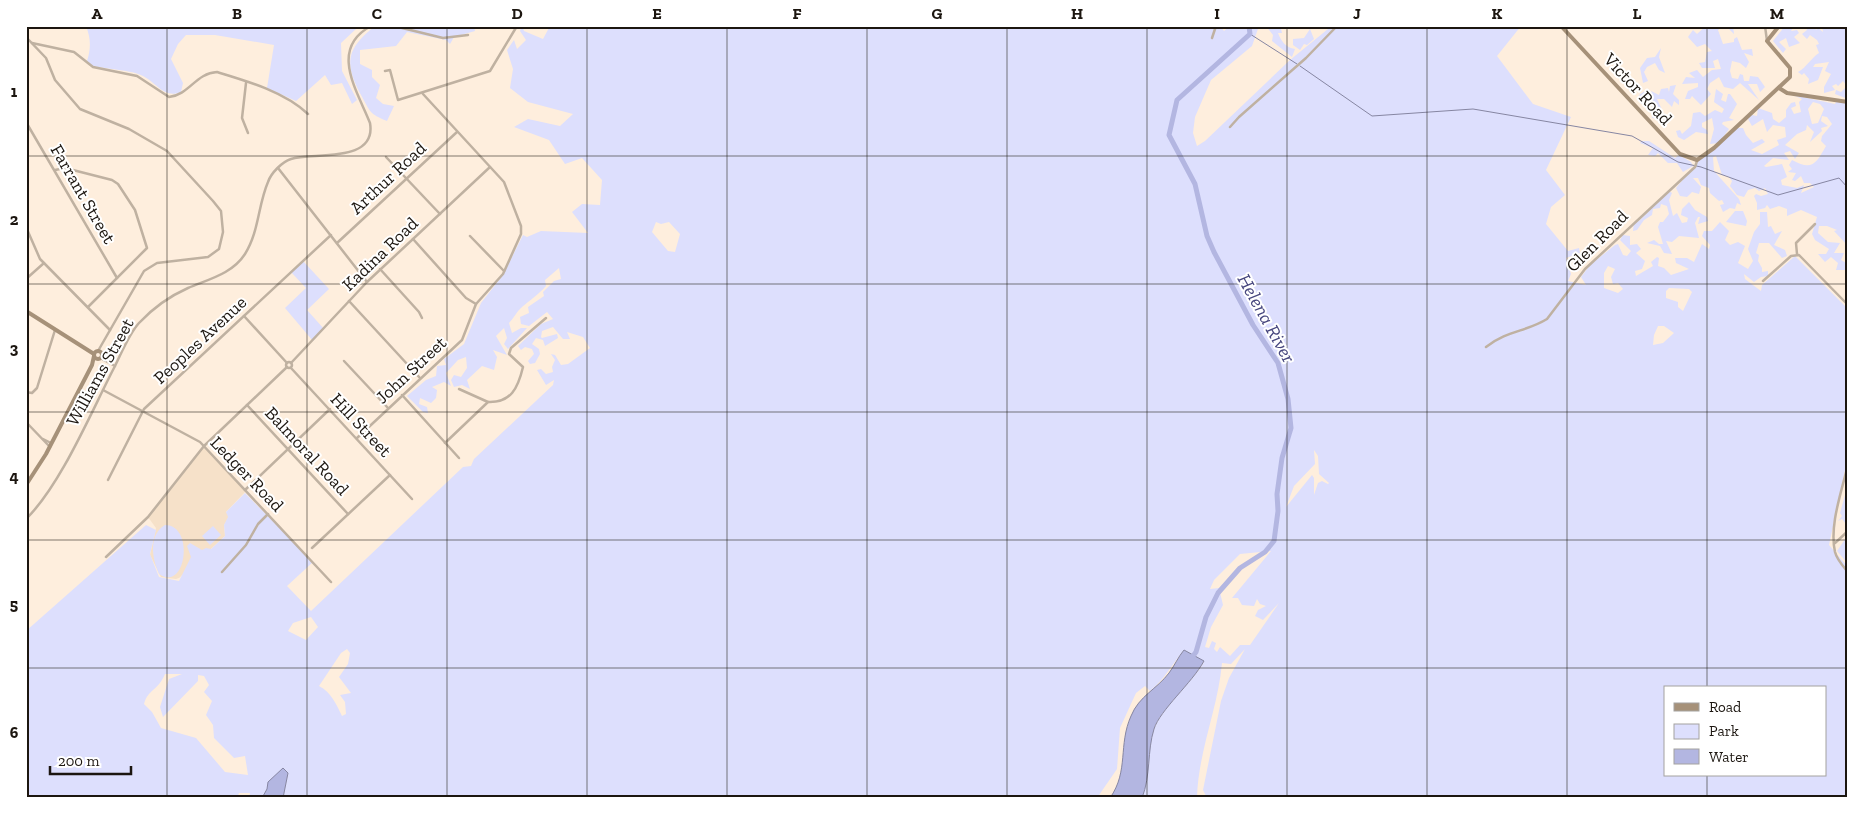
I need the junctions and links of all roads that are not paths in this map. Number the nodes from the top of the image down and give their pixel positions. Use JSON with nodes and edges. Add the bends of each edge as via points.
{"nodes":[{"id":1,"x":371,"y":26,"type":"edge"},
{"id":2,"x":394,"y":26,"type":"edge"},
{"id":3,"x":517,"y":26,"type":"edge"},
{"id":4,"x":1216,"y":26,"type":"edge"},
{"id":5,"x":1337,"y":26,"type":"edge"},
{"id":6,"x":1561,"y":26,"type":"edge"},
{"id":7,"x":1765,"y":26,"type":"edge"},
{"id":8,"x":1779,"y":26,"type":"edge"},
{"id":9,"x":468,"y":35,"type":"dead end"},
{"id":10,"x":26,"y":37,"type":"edge"},
{"id":11,"x":1212,"y":38,"type":"dead end"},
{"id":12,"x":1767,"y":41,"type":"junction"},
{"id":13,"x":31,"y":42,"type":"junction"},
{"id":14,"x":385,"y":71,"type":"dead end"},
{"id":15,"x":246,"y":83,"type":"junction"},
{"id":16,"x":1780,"y":87,"type":"junction"},
{"id":17,"x":423,"y":94,"type":"junction"},
{"id":18,"x":1848,"y":102,"type":"edge"},
{"id":19,"x":308,"y":114,"type":"dead end"},
{"id":20,"x":26,"y":122,"type":"edge"},
{"id":21,"x":1230,"y":127,"type":"dead end"},
{"id":22,"x":457,"y":131,"type":"junction"},
{"id":23,"x":248,"y":133,"type":"dead end"},
{"id":24,"x":386,"y":157,"type":"dead end"},
{"id":25,"x":1697,"y":163,"type":"junction"},
{"id":26,"x":490,"y":167,"type":"junction"},
{"id":27,"x":278,"y":168,"type":"junction"},
{"id":28,"x":55,"y":170,"type":"junction"},
{"id":29,"x":406,"y":178,"type":"junction"},
{"id":30,"x":440,"y":214,"type":"junction"},
{"id":31,"x":1815,"y":224,"type":"dead end"},
{"id":32,"x":26,"y":227,"type":"edge"},
{"id":33,"x":331,"y":235,"type":"junction"},
{"id":34,"x":470,"y":236,"type":"dead end"},
{"id":35,"x":413,"y":239,"type":"junction"},
{"id":36,"x":336,"y":243,"type":"junction"},
{"id":37,"x":1797,"y":254,"type":"junction"},
{"id":38,"x":44,"y":263,"type":"junction"},
{"id":39,"x":380,"y":270,"type":"junction"},
{"id":40,"x":504,"y":271,"type":"junction"},
{"id":41,"x":118,"y":278,"type":"junction"},
{"id":42,"x":26,"y":279,"type":"edge"},
{"id":43,"x":1763,"y":281,"type":"dead end"},
{"id":44,"x":367,"y":282,"type":"junction"},
{"id":45,"x":349,"y":301,"type":"junction"},
{"id":46,"x":476,"y":304,"type":"junction"},
{"id":47,"x":1848,"y":305,"type":"edge"},
{"id":48,"x":88,"y":307,"type":"junction"},
{"id":49,"x":26,"y":311,"type":"edge"},
{"id":50,"x":244,"y":316,"type":"junction"},
{"id":51,"x":422,"y":318,"type":"dead end"},
{"id":52,"x":546,"y":318,"type":"dead end"},
{"id":53,"x":56,"y":329,"type":"junction"},
{"id":54,"x":110,"y":330,"type":"junction"},
{"id":55,"x":1486,"y":347,"type":"dead end"},
{"id":56,"x":99,"y":354,"type":"junction"},
{"id":57,"x":344,"y":361,"type":"dead end"},
{"id":58,"x":289,"y":365,"type":"junction"},
{"id":59,"x":115,"y":366,"type":"junction"},
{"id":60,"x":420,"y":378,"type":"junction"},
{"id":61,"x":459,"y":389,"type":"dead end"},
{"id":62,"x":102,"y":390,"type":"junction"},
{"id":63,"x":26,"y":392,"type":"edge"},
{"id":64,"x":402,"y":395,"type":"junction"},
{"id":65,"x":488,"y":402,"type":"junction"},
{"id":66,"x":247,"y":405,"type":"junction"},
{"id":67,"x":388,"y":408,"type":"junction"},
{"id":68,"x":330,"y":409,"type":"junction"},
{"id":69,"x":144,"y":411,"type":"junction"},
{"id":70,"x":26,"y":422,"type":"edge"},
{"id":71,"x":357,"y":438,"type":"junction"},
{"id":72,"x":445,"y":443,"type":"junction"},
{"id":73,"x":50,"y":445,"type":"junction"},
{"id":74,"x":204,"y":446,"type":"junction"},
{"id":75,"x":288,"y":449,"type":"junction"},
{"id":76,"x":459,"y":458,"type":"dead end"},
{"id":77,"x":1848,"y":464,"type":"edge"},
{"id":78,"x":390,"y":475,"type":"junction"},
{"id":79,"x":108,"y":480,"type":"dead end"},
{"id":80,"x":26,"y":485,"type":"edge"},
{"id":81,"x":245,"y":490,"type":"junction"},
{"id":82,"x":412,"y":499,"type":"dead end"},
{"id":83,"x":268,"y":514,"type":"junction"},
{"id":84,"x":348,"y":514,"type":"junction"},
{"id":85,"x":26,"y":519,"type":"edge"},
{"id":86,"x":1848,"y":531,"type":"edge"},
{"id":87,"x":1834,"y":544,"type":"junction"},
{"id":88,"x":312,"y":548,"type":"dead end"},
{"id":89,"x":106,"y":556,"type":"dead end"},
{"id":90,"x":222,"y":572,"type":"dead end"},
{"id":91,"x":1848,"y":572,"type":"edge"},
{"id":92,"x":331,"y":582,"type":"dead end"}],
"edges":[{"from":1,"to":27,"type":"street","via":[[357,38],[348,60],[351,79],[370,123],[367,141],[360,148],[348,152],[328,157],[294,158]]},
{"from":2,"to":9,"type":"street","via":[[443,38]]},
{"from":3,"to":17,"type":"street","via":[[490,72]]},
{"from":4,"to":11,"type":"street"},
{"from":5,"to":21,"type":"street"},
{"from":6,"to":25,"type":"street","name":"Victor Road","via":[[1680,154]]},
{"from":7,"to":12,"type":"street"},
{"from":8,"to":12,"type":"street"},
{"from":10,"to":13,"type":"street"},
{"from":12,"to":16,"type":"street","via":[[1790,68],[1790,77]]},
{"from":13,"to":15,"type":"street","via":[[74,52],[93,67],[138,76],[169,97],[184,93],[207,73],[217,72]]},
{"from":13,"to":54,"type":"street","via":[[46,58],[59,85],[80,109],[129,129],[166,151],[221,211],[223,239],[217,252],[208,257],[156,263],[144,271]]},
{"from":14,"to":17,"type":"street","via":[[390,70],[398,100]]},
{"from":15,"to":19,"type":"street","via":[[295,103]]},
{"from":15,"to":23,"type":"street","via":[[242,118]]},
{"from":16,"to":18,"type":"street","via":[[1792,93]]},
{"from":16,"to":25,"type":"street","name":"Glen Road"},
{"from":17,"to":22,"type":"street","name":"John Street"},
{"from":20,"to":28,"type":"street","name":"Farrant Street"},
{"from":22,"to":26,"type":"street","name":"John Street"},
{"from":22,"to":29,"type":"street","name":"Arthur Road"},
{"from":24,"to":29,"type":"street"},
{"from":25,"to":55,"type":"street","name":"Glen Road","via":[[1585,269],[1548,320],[1499,336]]},
{"from":26,"to":30,"type":"street","name":"Kadina Road"},
{"from":26,"to":40,"type":"street","name":"John Street","via":[[507,187],[521,229]]},
{"from":27,"to":33,"type":"street"},
{"from":27,"to":59,"type":"street","name":"Williams Street","via":[[269,178],[252,240],[241,260],[223,274],[183,290],[157,306],[138,324]]},
{"from":28,"to":41,"type":"street","name":"Farrant Street"},
{"from":28,"to":41,"type":"street","via":[[66,168],[112,180],[135,210],[147,248]]},
{"from":29,"to":30,"type":"street"},
{"from":29,"to":36,"type":"street","name":"Arthur Road"},
{"from":30,"to":35,"type":"street","name":"Kadina Road"},
{"from":31,"to":37,"type":"street","via":[[1796,242]]},
{"from":32,"to":38,"type":"street"},
{"from":33,"to":36,"type":"street"},
{"from":33,"to":50,"type":"street","name":"Peoples Avenue"},
{"from":34,"to":40,"type":"street"},
{"from":35,"to":39,"type":"street","name":"Kadina Road"},
{"from":35,"to":46,"type":"street","via":[[466,298]]},
{"from":36,"to":44,"type":"street"},
{"from":37,"to":43,"type":"street"},
{"from":37,"to":47,"type":"street"},
{"from":38,"to":42,"type":"street"},
{"from":38,"to":48,"type":"street"},
{"from":39,"to":44,"type":"street","name":"Kadina Road"},
{"from":39,"to":51,"type":"street"},
{"from":40,"to":46,"type":"street","name":"John Street"},
{"from":41,"to":48,"type":"street"},
{"from":44,"to":45,"type":"street","name":"Kadina Road"},
{"from":45,"to":58,"type":"street","name":"Kadina Road"},
{"from":45,"to":60,"type":"street"},
{"from":46,"to":60,"type":"street","name":"John Street","via":[[462,340]]},
{"from":48,"to":54,"type":"street"},
{"from":49,"to":53,"type":"street"},
{"from":50,"to":58,"type":"street","name":"Hill Street"},
{"from":50,"to":69,"type":"street","name":"Peoples Avenue"},
{"from":52,"to":65,"type":"street","via":[[511,348],[509,354],[523,367],[517,388],[510,398],[498,403]]},
{"from":53,"to":56,"type":"street"},
{"from":53,"to":63,"type":"street","via":[[37,388],[32,393]]},
{"from":54,"to":56,"type":"street"},
{"from":56,"to":59,"type":"street"},
{"from":56,"to":73,"type":"street"},
{"from":57,"to":67,"type":"street"},
{"from":58,"to":66,"type":"street","name":"Kadina Road"},
{"from":58,"to":68,"type":"street","name":"Hill Street"},
{"from":59,"to":62,"type":"street","name":"Williams Street"},
{"from":60,"to":64,"type":"street","name":"John Street"},
{"from":61,"to":65,"type":"street"},
{"from":62,"to":69,"type":"street","name":"Ledger Road"},
{"from":62,"to":85,"type":"street","name":"Williams Street","via":[[55,479]]},
{"from":64,"to":67,"type":"street","name":"John Street"},
{"from":64,"to":72,"type":"street"},
{"from":65,"to":72,"type":"street"},
{"from":66,"to":74,"type":"street","name":"Kadina Road"},
{"from":66,"to":75,"type":"street","name":"Balmoral Road"},
{"from":67,"to":71,"type":"street","name":"John Street"},
{"from":68,"to":71,"type":"street","name":"Hill Street"},
{"from":68,"to":75,"type":"street"},
{"from":69,"to":74,"type":"street","name":"Ledger Road"},
{"from":69,"to":79,"type":"street","name":"Peoples Avenue"},
{"from":70,"to":73,"type":"street"},
{"from":71,"to":78,"type":"street","name":"Hill Street"},
{"from":72,"to":76,"type":"street"},
{"from":73,"to":80,"type":"street"},
{"from":74,"to":81,"type":"street","name":"Ledger Road"},
{"from":74,"to":89,"type":"street","name":"Kadina Road","via":[[148,517]]},
{"from":75,"to":81,"type":"street"},
{"from":75,"to":84,"type":"street","name":"Balmoral Road"},
{"from":77,"to":87,"type":"street"},
{"from":78,"to":82,"type":"street","name":"Hill Street"},
{"from":78,"to":84,"type":"street"},
{"from":81,"to":83,"type":"street","name":"Ledger Road"},
{"from":83,"to":90,"type":"street"},
{"from":83,"to":92,"type":"street","name":"Ledger Road"},
{"from":84,"to":88,"type":"street"},
{"from":86,"to":87,"type":"street"},
{"from":87,"to":91,"type":"street","via":[[1835,554]]}]}
